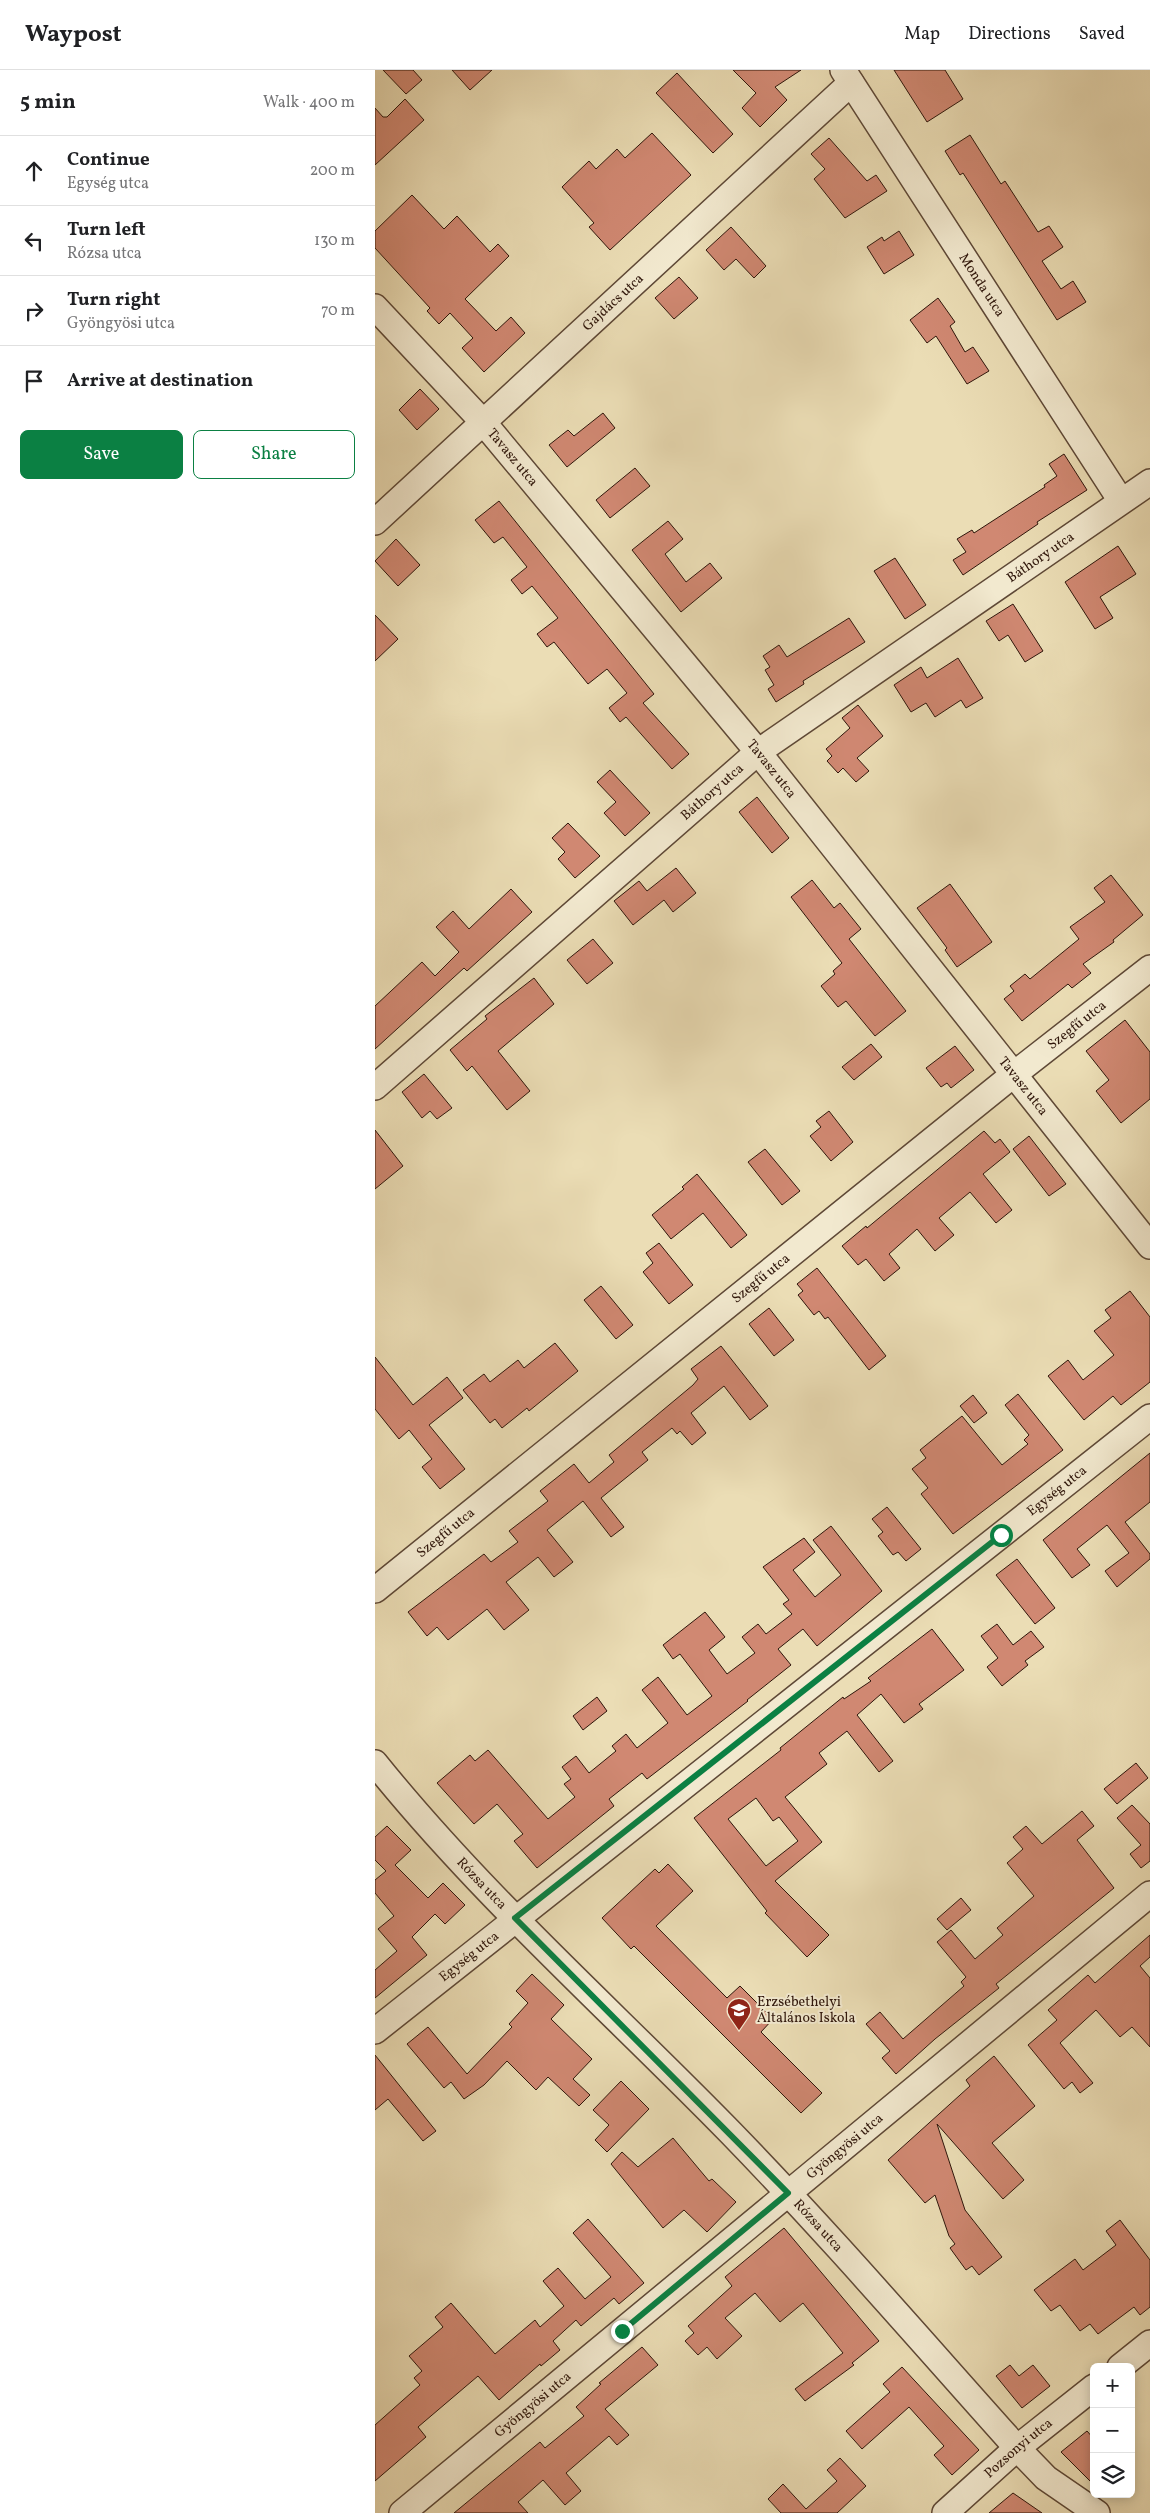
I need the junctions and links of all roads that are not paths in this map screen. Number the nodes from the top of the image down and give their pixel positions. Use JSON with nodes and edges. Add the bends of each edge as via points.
{"nodes":[{"id":1,"x":847,"y":76,"type":"edge"},
{"id":2,"x":375,"y":306,"type":"edge"},
{"id":3,"x":483,"y":422,"type":"junction"},
{"id":4,"x":1150,"y":482,"type":"edge"},
{"id":5,"x":1121,"y":501,"type":"junction"},
{"id":6,"x":375,"y":522,"type":"edge"},
{"id":7,"x":758,"y":752,"type":"junction"},
{"id":8,"x":1150,"y":968,"type":"edge"},
{"id":9,"x":1013,"y":1075,"type":"junction"},
{"id":10,"x":375,"y":1087,"type":"edge"},
{"id":11,"x":1150,"y":1246,"type":"edge"},
{"id":12,"x":1150,"y":1417,"type":"edge"},
{"id":13,"x":375,"y":1590,"type":"edge"},
{"id":14,"x":375,"y":1763,"type":"edge"},
{"id":15,"x":1150,"y":1894,"type":"edge"},
{"id":16,"x":515,"y":1918,"type":"junction"},
{"id":17,"x":375,"y":2031,"type":"edge"},
{"id":18,"x":788,"y":2193,"type":"junction"},
{"id":19,"x":1150,"y":2343,"type":"edge"},
{"id":20,"x":1125,"y":2363,"type":"edge"},
{"id":21,"x":1090,"y":2390,"type":"edge"},
{"id":22,"x":1017,"y":2448,"type":"junction"},
{"id":23,"x":402,"y":2513,"type":"edge"},
{"id":24,"x":945,"y":2513,"type":"edge"},
{"id":25,"x":1097,"y":2513,"type":"edge"}],
"edges":[{"from":1,"to":3,"type":"street","name":"Gajdács utca"},
{"from":1,"to":5,"type":"street","name":"Monda utca"},
{"from":2,"to":3,"type":"street","name":"Tavasz utca"},
{"from":3,"to":6,"type":"street","name":"Gajdács utca"},
{"from":3,"to":7,"type":"street","name":"Tavasz utca"},
{"from":4,"to":5,"type":"street","name":"Báthory utca"},
{"from":5,"to":7,"type":"street","name":"Báthory utca"},
{"from":7,"to":9,"type":"street","name":"Tavasz utca"},
{"from":7,"to":10,"type":"street","name":"Báthory utca"},
{"from":8,"to":9,"type":"street","name":"Szegfű utca"},
{"from":9,"to":11,"type":"street","name":"Tavasz utca"},
{"from":9,"to":13,"type":"street","name":"Szegfű utca"},
{"from":12,"to":16,"type":"street","name":"Egység utca"},
{"from":14,"to":16,"type":"street","name":"Rózsa utca"},
{"from":15,"to":18,"type":"street","name":"Gyöngyösi utca"},
{"from":16,"to":17,"type":"street","name":"Egység utca"},
{"from":16,"to":18,"type":"street","name":"Rózsa utca"},
{"from":18,"to":22,"type":"street","name":"Rózsa utca"},
{"from":18,"to":23,"type":"street","name":"Gyöngyösi utca"},
{"from":19,"to":20,"type":"street"},
{"from":21,"to":22,"type":"street","name":"Pozsonyi utca"},
{"from":22,"to":24,"type":"street","name":"Pozsonyi utca"},
{"from":22,"to":25,"type":"street","name":"Rózsa utca","via":[[1046,2478]]}]}
